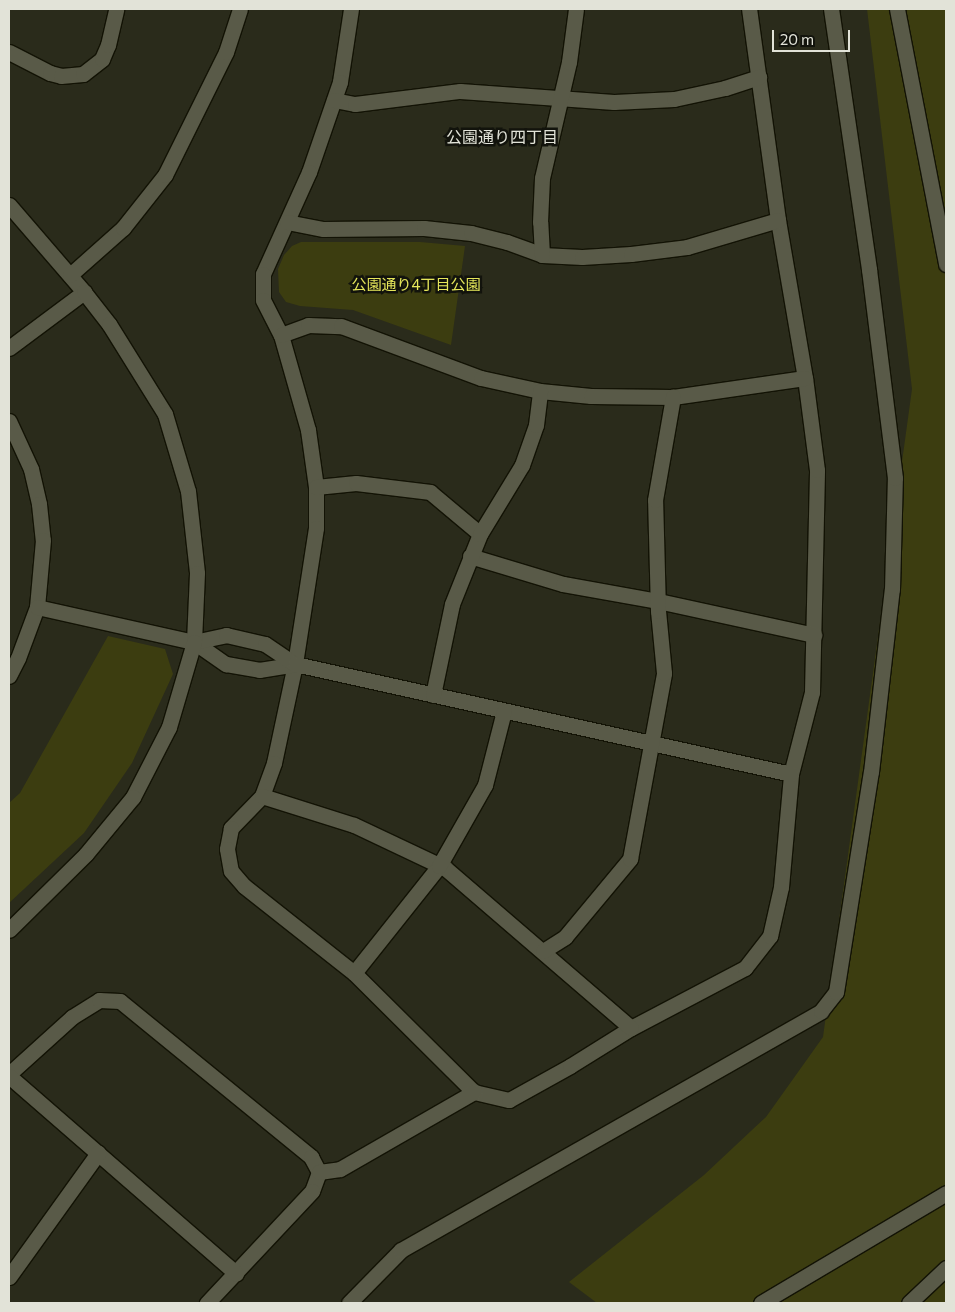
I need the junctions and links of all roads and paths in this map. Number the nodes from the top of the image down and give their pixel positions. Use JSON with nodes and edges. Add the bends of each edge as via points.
{"nodes":[{"id":1,"x":116,"y":9,"type":"edge"},
{"id":2,"x":240,"y":9,"type":"edge"},
{"id":3,"x":351,"y":9,"type":"edge"},
{"id":4,"x":576,"y":9,"type":"edge"},
{"id":5,"x":749,"y":9,"type":"edge"},
{"id":6,"x":831,"y":9,"type":"edge"},
{"id":7,"x":897,"y":9,"type":"edge"},
{"id":8,"x":9,"y":52,"type":"edge"},
{"id":9,"x":759,"y":77,"type":"junction"},
{"id":10,"x":560,"y":99,"type":"junction"},
{"id":11,"x":334,"y":100,"type":"junction"},
{"id":12,"x":9,"y":205,"type":"edge"},
{"id":13,"x":778,"y":220,"type":"junction"},
{"id":14,"x":287,"y":222,"type":"junction"},
{"id":15,"x":542,"y":255,"type":"junction"},
{"id":16,"x":946,"y":264,"type":"edge"},
{"id":17,"x":70,"y":275,"type":"junction"},
{"id":18,"x":84,"y":292,"type":"junction"},
{"id":19,"x":281,"y":335,"type":"junction"},
{"id":20,"x":9,"y":348,"type":"edge"},
{"id":21,"x":805,"y":378,"type":"junction"},
{"id":22,"x":540,"y":391,"type":"junction"},
{"id":23,"x":673,"y":397,"type":"junction"},
{"id":24,"x":9,"y":421,"type":"edge"},
{"id":25,"x":316,"y":487,"type":"junction"},
{"id":26,"x":480,"y":534,"type":"junction"},
{"id":27,"x":470,"y":556,"type":"junction"},
{"id":28,"x":658,"y":601,"type":"junction"},
{"id":29,"x":37,"y":607,"type":"junction"},
{"id":30,"x":814,"y":635,"type":"junction"},
{"id":31,"x":194,"y":642,"type":"junction"},
{"id":32,"x":295,"y":664,"type":"junction"},
{"id":33,"x":9,"y":676,"type":"edge"},
{"id":34,"x":433,"y":695,"type":"junction"},
{"id":35,"x":504,"y":711,"type":"junction"},
{"id":36,"x":651,"y":743,"type":"junction"},
{"id":37,"x":792,"y":774,"type":"junction"},
{"id":38,"x":262,"y":796,"type":"junction"},
{"id":39,"x":439,"y":866,"type":"junction"},
{"id":40,"x":9,"y":930,"type":"edge"},
{"id":41,"x":543,"y":951,"type":"junction"},
{"id":42,"x":354,"y":973,"type":"junction"},
{"id":43,"x":631,"y":1028,"type":"junction"},
{"id":44,"x":9,"y":1075,"type":"edge"},
{"id":45,"x":474,"y":1092,"type":"junction"},
{"id":46,"x":98,"y":1153,"type":"junction"},
{"id":47,"x":319,"y":1172,"type":"junction"},
{"id":48,"x":946,"y":1193,"type":"edge"},
{"id":49,"x":946,"y":1268,"type":"edge"},
{"id":50,"x":236,"y":1273,"type":"junction"},
{"id":51,"x":9,"y":1277,"type":"edge"},
{"id":52,"x":206,"y":1303,"type":"edge"},
{"id":53,"x":349,"y":1303,"type":"edge"},
{"id":54,"x":761,"y":1303,"type":"edge"},
{"id":55,"x":909,"y":1303,"type":"edge"}],
"edges":[{"from":1,"to":8,"type":"street","via":[[102,58],[82,74],[50,74]]},
{"from":2,"to":17,"type":"street","via":[[226,52],[165,175],[123,228]]},
{"from":3,"to":11,"type":"street","via":[[340,82]]},
{"from":4,"to":10,"type":"street"},
{"from":5,"to":9,"type":"street"},
{"from":6,"to":53,"type":"street","via":[[895,478],[892,589],[872,762],[836,992],[821,1011],[402,1250]]},
{"from":7,"to":16,"type":"street"},
{"from":9,"to":10,"type":"street","via":[[674,99],[614,102]]},
{"from":9,"to":13,"type":"street"},
{"from":10,"to":11,"type":"street","via":[[460,91],[355,104]]},
{"from":10,"to":15,"type":"street","via":[[542,178]]},
{"from":11,"to":14,"type":"street","via":[[309,172]]},
{"from":12,"to":17,"type":"street"},
{"from":13,"to":15,"type":"street","via":[[687,247],[582,257]]},
{"from":13,"to":21,"type":"street"},
{"from":14,"to":15,"type":"street","via":[[323,229],[424,228],[471,233]]},
{"from":14,"to":19,"type":"street","via":[[263,274],[263,300]]},
{"from":17,"to":18,"type":"street"},
{"from":18,"to":20,"type":"street"},
{"from":18,"to":31,"type":"street","via":[[109,324],[165,414],[188,491],[197,573]]},
{"from":19,"to":22,"type":"street","via":[[308,325],[341,326],[481,378]]},
{"from":19,"to":25,"type":"street","via":[[308,430]]},
{"from":21,"to":23,"type":"street"},
{"from":21,"to":30,"type":"street","via":[[817,470]]},
{"from":22,"to":23,"type":"street","via":[[591,396]]},
{"from":22,"to":26,"type":"street","via":[[536,425],[522,465]]},
{"from":23,"to":28,"type":"street","via":[[655,500]]},
{"from":24,"to":29,"type":"street","via":[[31,469],[40,504],[43,540]]},
{"from":25,"to":26,"type":"street","via":[[356,483],[430,492]]},
{"from":25,"to":32,"type":"street","via":[[316,528]]},
{"from":26,"to":27,"type":"street"},
{"from":27,"to":28,"type":"street","via":[[563,584]]},
{"from":27,"to":34,"type":"street","via":[[452,604]]},
{"from":28,"to":30,"type":"street"},
{"from":28,"to":36,"type":"street","via":[[664,673]]},
{"from":29,"to":31,"type":"street"},
{"from":29,"to":33,"type":"street"},
{"from":30,"to":37,"type":"street","via":[[812,692]]},
{"from":31,"to":32,"type":"street","via":[[226,636],[265,644]]},
{"from":31,"to":32,"type":"street","via":[[226,664],[259,670]]},
{"from":31,"to":40,"type":"street","via":[[169,727],[133,797],[86,854]]},
{"from":32,"to":34,"type":"street"},
{"from":32,"to":38,"type":"street","via":[[274,763]]},
{"from":34,"to":35,"type":"street"},
{"from":35,"to":36,"type":"street"},
{"from":35,"to":39,"type":"street","via":[[486,785]]},
{"from":36,"to":37,"type":"street"},
{"from":36,"to":41,"type":"street","via":[[630,860],[566,937]]},
{"from":37,"to":43,"type":"street","via":[[781,887],[770,936],[745,968]]},
{"from":38,"to":39,"type":"street","via":[[354,825]]},
{"from":38,"to":42,"type":"street","via":[[231,828],[227,849],[231,871],[244,886]]},
{"from":39,"to":41,"type":"street"},
{"from":39,"to":42,"type":"street"},
{"from":41,"to":43,"type":"street"},
{"from":42,"to":45,"type":"street"},
{"from":43,"to":45,"type":"street","via":[[510,1100]]},
{"from":44,"to":46,"type":"street"},
{"from":44,"to":47,"type":"street","via":[[72,1016],[99,1000],[120,1001],[311,1157]]},
{"from":45,"to":47,"type":"street","via":[[340,1169]]},
{"from":46,"to":50,"type":"street"},
{"from":46,"to":51,"type":"street"},
{"from":47,"to":50,"type":"street","via":[[312,1191]]},
{"from":48,"to":54,"type":"street"},
{"from":49,"to":55,"type":"street"},
{"from":50,"to":52,"type":"street"}]}
